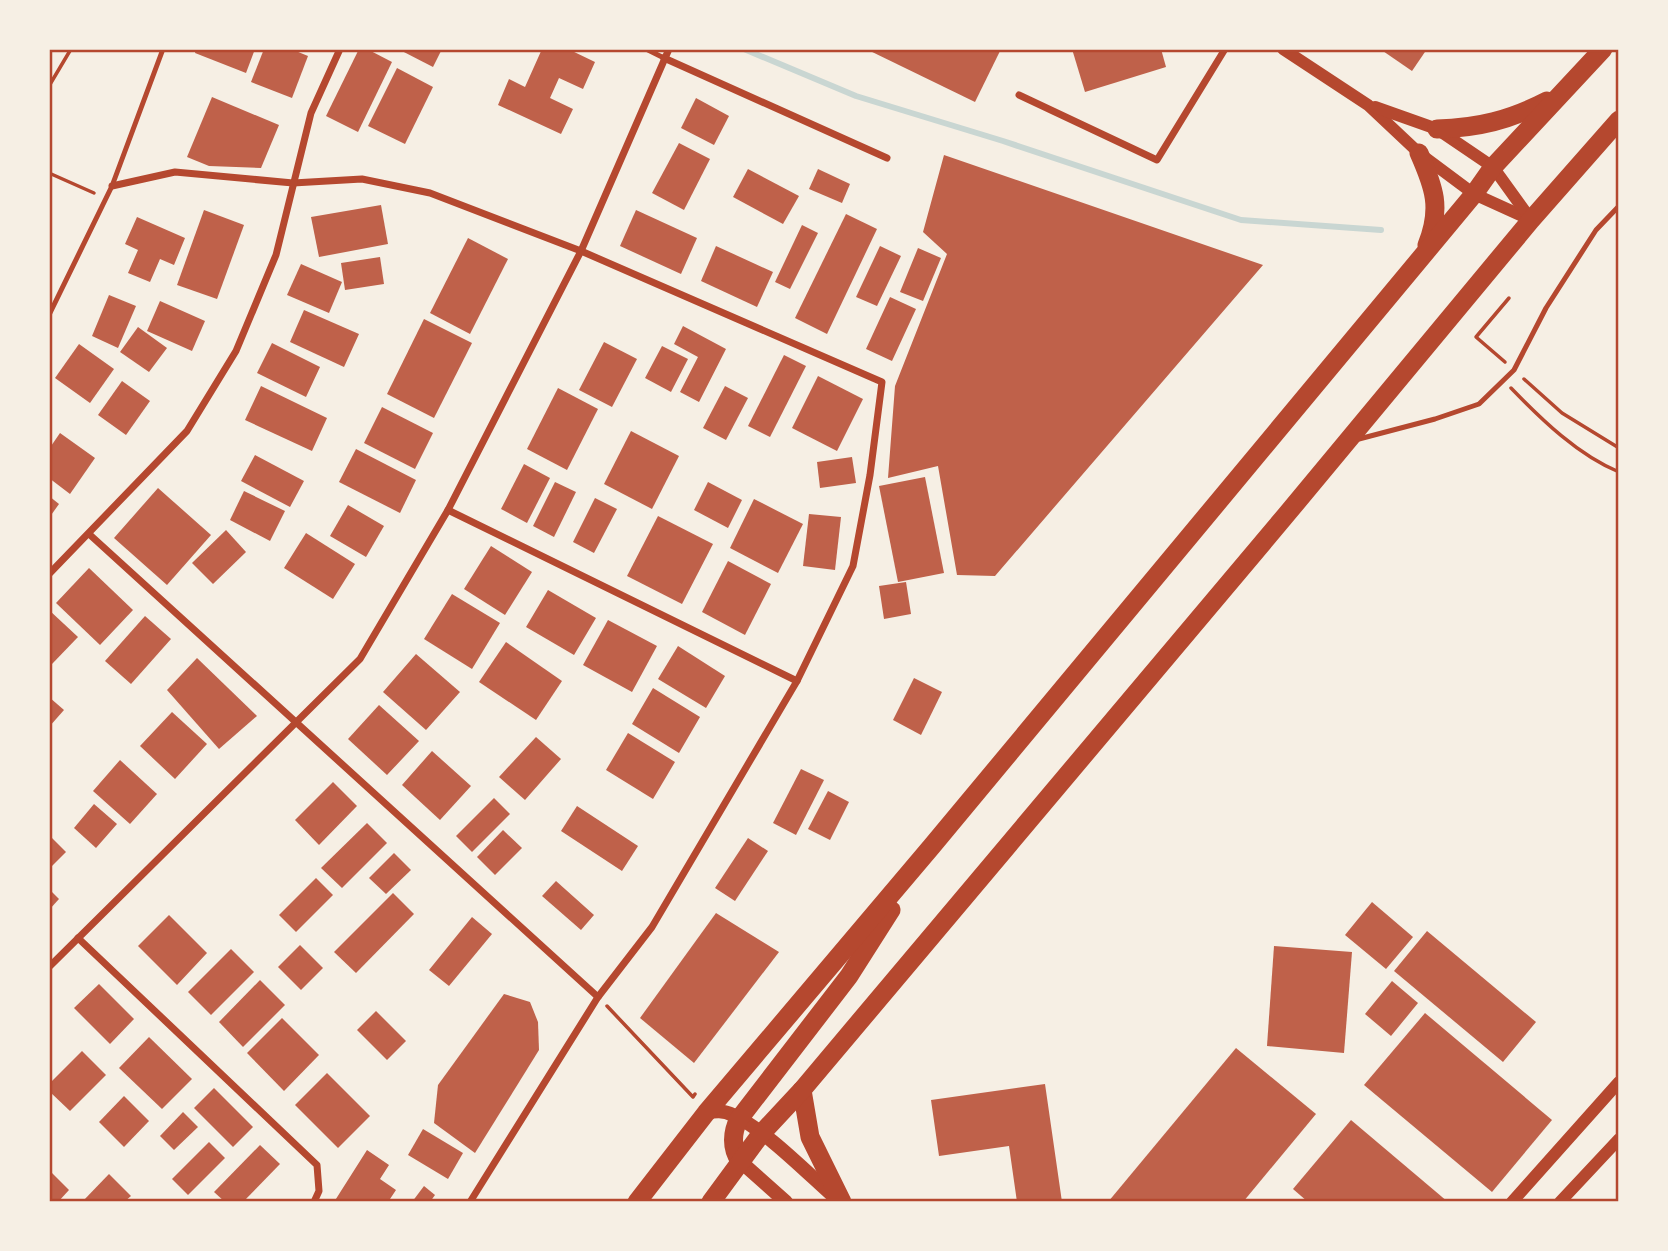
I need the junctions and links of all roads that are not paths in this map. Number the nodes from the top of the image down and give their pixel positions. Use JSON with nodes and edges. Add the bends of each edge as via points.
{"nodes":[{"id":1,"x":163,"y":49,"type":"edge"},
{"id":2,"x":340,"y":49,"type":"edge"},
{"id":3,"x":646,"y":49,"type":"edge"},
{"id":4,"x":669,"y":49,"type":"edge"},
{"id":5,"x":1224,"y":49,"type":"edge"},
{"id":6,"x":1283,"y":49,"type":"edge"},
{"id":7,"x":1603,"y":49,"type":"edge"},
{"id":8,"x":664,"y":58,"type":"junction"},
{"id":9,"x":1560,"y":94,"type":"junction"},
{"id":10,"x":1019,"y":95,"type":"dead end"},
{"id":11,"x":1368,"y":105,"type":"junction"},
{"id":12,"x":1619,"y":120,"type":"edge"},
{"id":13,"x":1437,"y":130,"type":"junction"},
{"id":14,"x":1419,"y":153,"type":"junction"},
{"id":15,"x":887,"y":159,"type":"dead end"},
{"id":16,"x":1493,"y":167,"type":"junction"},
{"id":17,"x":293,"y":183,"type":"junction"},
{"id":18,"x":112,"y":186,"type":"junction"},
{"id":19,"x":1474,"y":194,"type":"junction"},
{"id":20,"x":1619,"y":206,"type":"edge"},
{"id":21,"x":1531,"y":220,"type":"junction"},
{"id":22,"x":581,"y":251,"type":"junction"},
{"id":23,"x":1422,"y":257,"type":"junction"},
{"id":24,"x":49,"y":315,"type":"edge"},
{"id":25,"x":1346,"y":443,"type":"junction"},
{"id":26,"x":448,"y":510,"type":"junction"},
{"id":27,"x":89,"y":534,"type":"junction"},
{"id":28,"x":49,"y":574,"type":"edge"},
{"id":29,"x":797,"y":681,"type":"junction"},
{"id":30,"x":297,"y":723,"type":"junction"},
{"id":31,"x":932,"y":846,"type":"junction"},
{"id":32,"x":78,"y":938,"type":"junction"},
{"id":33,"x":49,"y":967,"type":"edge"},
{"id":34,"x":598,"y":996,"type":"junction"},
{"id":35,"x":1619,"y":1082,"type":"edge"},
{"id":36,"x":802,"y":1090,"type":"junction"},
{"id":37,"x":706,"y":1113,"type":"junction"},
{"id":38,"x":739,"y":1119,"type":"junction"},
{"id":39,"x":761,"y":1134,"type":"junction"},
{"id":40,"x":1619,"y":1139,"type":"edge"},
{"id":41,"x":740,"y":1161,"type":"junction"},
{"id":42,"x":314,"y":1202,"type":"edge"},
{"id":43,"x":470,"y":1202,"type":"edge"},
{"id":44,"x":637,"y":1202,"type":"edge"},
{"id":45,"x":710,"y":1202,"type":"edge"},
{"id":46,"x":786,"y":1202,"type":"edge"},
{"id":47,"x":841,"y":1202,"type":"edge"},
{"id":48,"x":1512,"y":1202,"type":"edge"},
{"id":49,"x":1560,"y":1202,"type":"edge"}],
"edges":[{"from":1,"to":18,"type":"lane"},
{"from":2,"to":17,"type":"street","via":[[311,113]]},
{"from":3,"to":8,"type":"lane"},
{"from":4,"to":8,"type":"street"},
{"from":5,"to":10,"type":"street","via":[[1157,160]]},
{"from":6,"to":11,"type":"street"},
{"from":7,"to":9,"type":"highway"},
{"from":8,"to":15,"type":"street"},
{"from":8,"to":22,"type":"street"},
{"from":9,"to":13,"type":"highway","via":[[1499,122]]},
{"from":9,"to":16,"type":"highway"},
{"from":11,"to":13,"type":"street"},
{"from":11,"to":14,"type":"street"},
{"from":12,"to":21,"type":"highway"},
{"from":13,"to":16,"type":"street"},
{"from":14,"to":19,"type":"street"},
{"from":14,"to":23,"type":"highway","via":[[1437,213]]},
{"from":16,"to":19,"type":"highway"},
{"from":16,"to":21,"type":"street"},
{"from":17,"to":18,"type":"street","via":[[175,172]]},
{"from":17,"to":22,"type":"street","via":[[362,179],[430,193]]},
{"from":17,"to":27,"type":"street","via":[[275,255],[236,351],[187,431]]},
{"from":18,"to":24,"type":"lane"},
{"from":19,"to":21,"type":"street"},
{"from":19,"to":23,"type":"highway"},
{"from":20,"to":25,"type":"lane","via":[[1596,230],[1546,308],[1514,370],[1479,404]]},
{"from":21,"to":25,"type":"highway"},
{"from":22,"to":26,"type":"street"},
{"from":22,"to":29,"type":"street","via":[[882,382],[853,566]]},
{"from":23,"to":31,"type":"highway"},
{"from":25,"to":36,"type":"highway"},
{"from":26,"to":29,"type":"street"},
{"from":26,"to":30,"type":"street","via":[[360,659]]},
{"from":27,"to":28,"type":"street"},
{"from":27,"to":30,"type":"street"},
{"from":29,"to":34,"type":"street","via":[[652,927]]},
{"from":30,"to":32,"type":"street"},
{"from":30,"to":34,"type":"street"},
{"from":31,"to":37,"type":"highway"},
{"from":31,"to":38,"type":"highway","via":[[849,976]]},
{"from":32,"to":33,"type":"street"},
{"from":32,"to":42,"type":"street","via":[[317,1165],[319,1191]]},
{"from":34,"to":43,"type":"street"},
{"from":35,"to":48,"type":"street"},
{"from":36,"to":39,"type":"highway"},
{"from":36,"to":47,"type":"highway","via":[[810,1137]]},
{"from":37,"to":38,"type":"main road","via":[[723,1112]]},
{"from":37,"to":44,"type":"highway"},
{"from":38,"to":39,"type":"main road"},
{"from":38,"to":41,"type":"highway","via":[[734,1138]]},
{"from":39,"to":41,"type":"highway"},
{"from":39,"to":47,"type":"main road"},
{"from":40,"to":49,"type":"street"},
{"from":41,"to":45,"type":"highway"},
{"from":41,"to":46,"type":"main road"}]}
